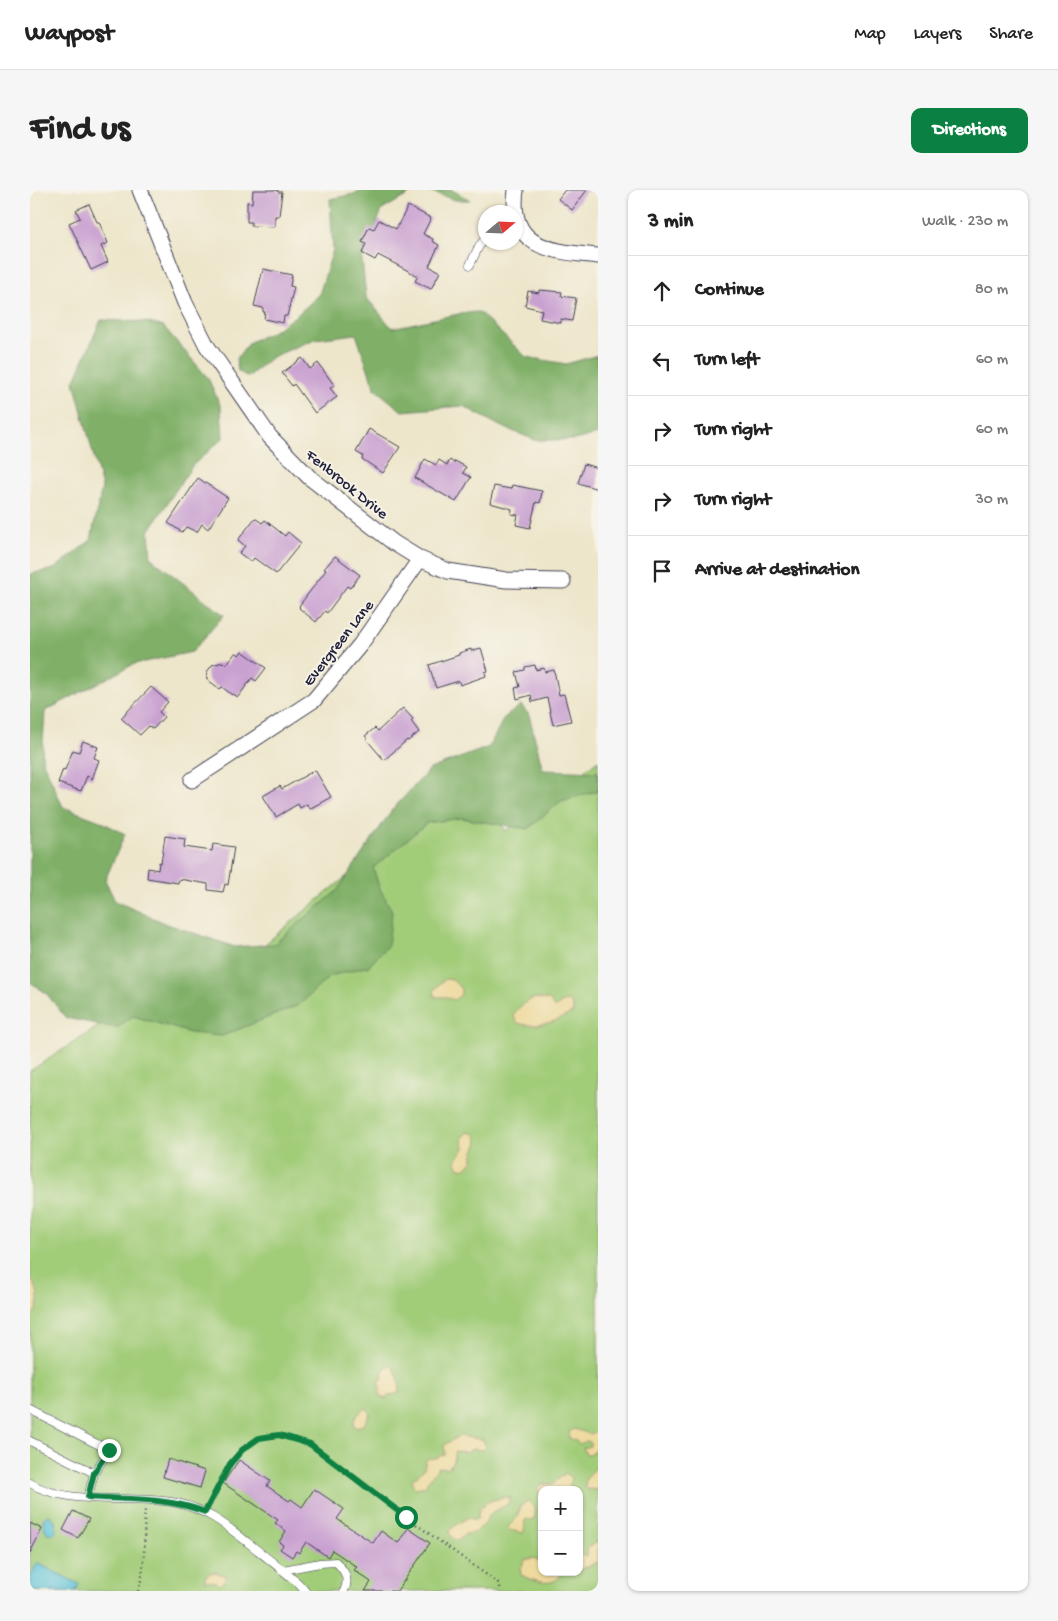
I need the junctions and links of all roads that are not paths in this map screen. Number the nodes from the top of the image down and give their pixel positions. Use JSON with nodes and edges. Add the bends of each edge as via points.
{"nodes":[{"id":1,"x":140,"y":190,"type":"edge"},
{"id":2,"x":516,"y":190,"type":"edge"},
{"id":3,"x":516,"y":205,"type":"edge"},
{"id":4,"x":523,"y":231,"type":"edge"},
{"id":5,"x":478,"y":248,"type":"edge"},
{"id":6,"x":598,"y":256,"type":"edge"},
{"id":7,"x":470,"y":265,"type":"dead end"},
{"id":8,"x":420,"y":559,"type":"junction"},
{"id":9,"x":564,"y":581,"type":"dead end"},
{"id":10,"x":192,"y":780,"type":"dead end"},
{"id":11,"x":30,"y":1410,"type":"edge"},
{"id":12,"x":30,"y":1440,"type":"edge"},
{"id":13,"x":94,"y":1473,"type":"junction"},
{"id":14,"x":30,"y":1483,"type":"edge"},
{"id":15,"x":88,"y":1497,"type":"junction"},
{"id":16,"x":283,"y":1570,"type":"junction"},
{"id":17,"x":305,"y":1591,"type":"edge"},
{"id":18,"x":344,"y":1591,"type":"edge"}],
"edges":[{"from":1,"to":8,"type":"street","name":"Fenbrook Drive","via":[[185,303],[207,346],[270,436],[309,477],[394,543]]},
{"from":2,"to":3,"type":"street"},
{"from":4,"to":6,"type":"street","via":[[532,242],[559,252]]},
{"from":5,"to":7,"type":"lane"},
{"from":8,"to":9,"type":"street","name":"Fenbrook Drive","via":[[457,573],[506,580]]},
{"from":8,"to":10,"type":"street","name":"Evergreen Lane","via":[[360,645],[314,700]]},
{"from":11,"to":13,"type":"lane","via":[[109,1450]]},
{"from":12,"to":13,"type":"lane"},
{"from":13,"to":15,"type":"lane"},
{"from":14,"to":15,"type":"lane","via":[[64,1495]]},
{"from":15,"to":16,"type":"lane","via":[[175,1503],[205,1512],[228,1525]]},
{"from":16,"to":17,"type":"lane"},
{"from":16,"to":18,"type":"lane","via":[[336,1562],[345,1571],[347,1584]]}]}
